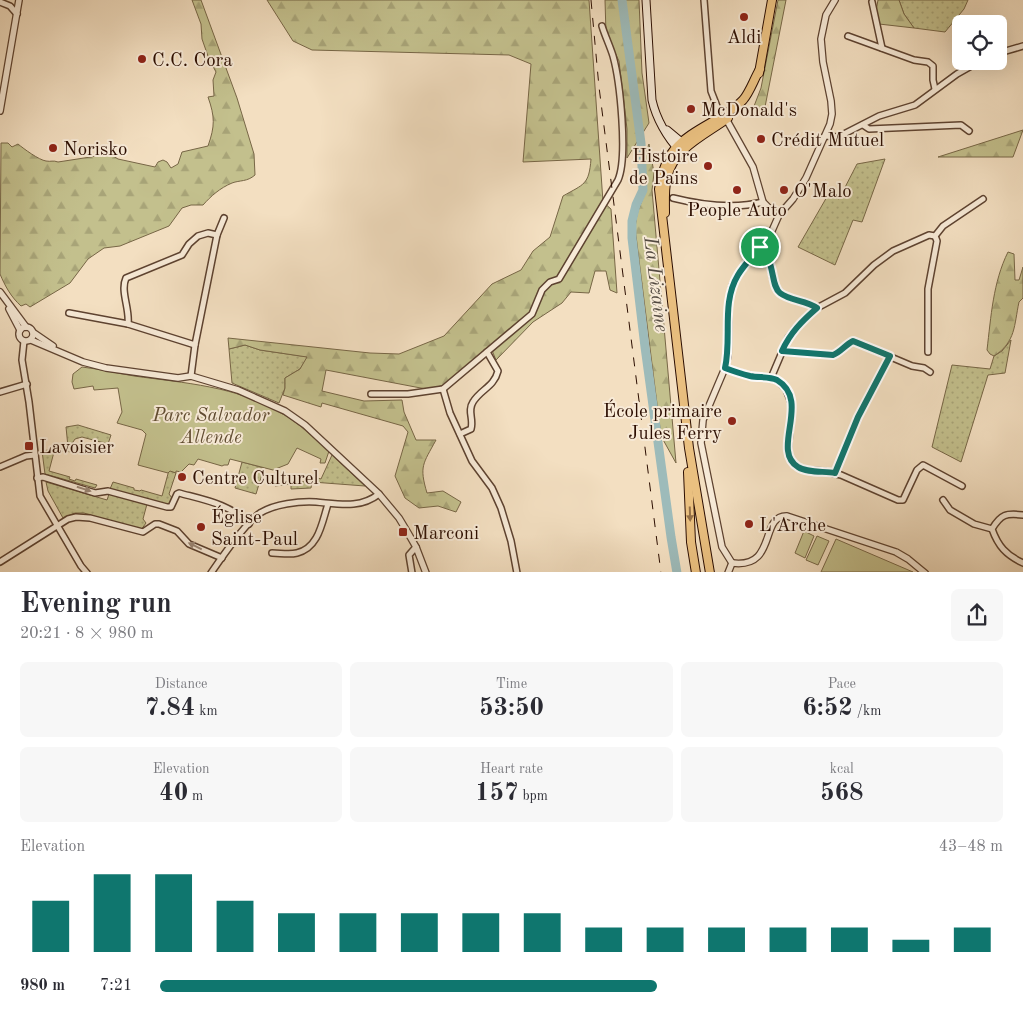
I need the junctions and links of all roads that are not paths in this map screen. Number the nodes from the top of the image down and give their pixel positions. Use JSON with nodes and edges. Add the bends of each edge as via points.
{"nodes":[{"id":1,"x":19,"y":0,"type":"edge"},
{"id":2,"x":646,"y":0,"type":"edge"},
{"id":3,"x":704,"y":0,"type":"edge"},
{"id":4,"x":772,"y":0,"type":"edge"},
{"id":5,"x":834,"y":0,"type":"edge"},
{"id":6,"x":0,"y":2,"type":"edge"},
{"id":7,"x":872,"y":2,"type":"dead end"},
{"id":8,"x":17,"y":14,"type":"junction"},
{"id":9,"x":602,"y":26,"type":"dead end"},
{"id":10,"x":848,"y":36,"type":"dead end"},
{"id":11,"x":1023,"y":46,"type":"edge"},
{"id":12,"x":882,"y":48,"type":"junction"},
{"id":13,"x":1007,"y":51,"type":"edge"},
{"id":14,"x":964,"y":70,"type":"edge"},
{"id":15,"x":935,"y":90,"type":"junction"},
{"id":16,"x":0,"y":110,"type":"edge"},
{"id":17,"x":725,"y":117,"type":"junction"},
{"id":18,"x":863,"y":125,"type":"junction"},
{"id":19,"x":968,"y":131,"type":"dead end"},
{"id":20,"x":826,"y":136,"type":"junction"},
{"id":21,"x":682,"y":147,"type":"junction"},
{"id":22,"x":673,"y":198,"type":"dead end"},
{"id":23,"x":983,"y":199,"type":"dead end"},
{"id":24,"x":763,"y":202,"type":"junction"},
{"id":25,"x":779,"y":215,"type":"junction"},
{"id":26,"x":224,"y":218,"type":"dead end"},
{"id":27,"x":217,"y":235,"type":"junction"},
{"id":28,"x":934,"y":236,"type":"junction"},
{"id":29,"x":760,"y":247,"type":"junction"},
{"id":30,"x":0,"y":292,"type":"edge"},
{"id":31,"x":817,"y":308,"type":"junction"},
{"id":32,"x":69,"y":313,"type":"dead end"},
{"id":33,"x":128,"y":324,"type":"junction"},
{"id":34,"x":23,"y":328,"type":"junction"},
{"id":35,"x":34,"y":333,"type":"junction"},
{"id":36,"x":28,"y":341,"type":"junction"},
{"id":37,"x":195,"y":344,"type":"junction"},
{"id":38,"x":782,"y":351,"type":"junction"},
{"id":39,"x":487,"y":352,"type":"junction"},
{"id":40,"x":928,"y":352,"type":"dead end"},
{"id":41,"x":890,"y":356,"type":"junction"},
{"id":42,"x":69,"y":357,"type":"junction"},
{"id":43,"x":725,"y":368,"type":"junction"},
{"id":44,"x":930,"y":372,"type":"dead end"},
{"id":45,"x":191,"y":376,"type":"junction"},
{"id":46,"x":771,"y":378,"type":"junction"},
{"id":47,"x":27,"y":384,"type":"junction"},
{"id":48,"x":443,"y":389,"type":"junction"},
{"id":49,"x":0,"y":392,"type":"edge"},
{"id":50,"x":371,"y":394,"type":"dead end"},
{"id":51,"x":460,"y":434,"type":"junction"},
{"id":52,"x":689,"y":448,"type":"junction"},
{"id":53,"x":35,"y":455,"type":"junction"},
{"id":54,"x":0,"y":467,"type":"edge"},
{"id":55,"x":835,"y":473,"type":"junction"},
{"id":56,"x":37,"y":478,"type":"junction"},
{"id":57,"x":962,"y":486,"type":"dead end"},
{"id":58,"x":379,"y":494,"type":"junction"},
{"id":59,"x":943,"y":500,"type":"dead end"},
{"id":60,"x":328,"y":504,"type":"junction"},
{"id":61,"x":1023,"y":515,"type":"edge"},
{"id":62,"x":249,"y":524,"type":"junction"},
{"id":63,"x":57,"y":527,"type":"junction"},
{"id":64,"x":992,"y":529,"type":"junction"},
{"id":65,"x":416,"y":547,"type":"junction"},
{"id":66,"x":272,"y":554,"type":"dead end"},
{"id":67,"x":222,"y":558,"type":"junction"},
{"id":68,"x":0,"y":562,"type":"edge"},
{"id":69,"x":732,"y":562,"type":"junction"},
{"id":70,"x":1023,"y":563,"type":"edge"},
{"id":71,"x":87,"y":572,"type":"edge"},
{"id":72,"x":210,"y":572,"type":"edge"},
{"id":73,"x":412,"y":572,"type":"edge"},
{"id":74,"x":426,"y":572,"type":"edge"},
{"id":75,"x":517,"y":572,"type":"edge"},
{"id":76,"x":696,"y":572,"type":"edge"},
{"id":77,"x":710,"y":572,"type":"edge"},
{"id":78,"x":728,"y":572,"type":"edge"},
{"id":79,"x":925,"y":572,"type":"edge"}],
"edges":[{"from":1,"to":8,"type":"street"},
{"from":2,"to":21,"type":"main road","via":[[652,100],[665,128]]},
{"from":3,"to":17,"type":"street","via":[[711,91]]},
{"from":4,"to":17,"type":"main road","via":[[757,83],[746,103]]},
{"from":5,"to":20,"type":"street","via":[[826,15],[821,39],[832,114]]},
{"from":6,"to":8,"type":"street"},
{"from":7,"to":12,"type":"street"},
{"from":8,"to":16,"type":"street"},
{"from":9,"to":39,"type":"street","via":[[613,56],[623,127],[620,177],[559,279],[542,290],[532,314]]},
{"from":10,"to":12,"type":"street"},
{"from":11,"to":13,"type":"street"},
{"from":12,"to":15,"type":"street","via":[[928,62],[933,66]]},
{"from":14,"to":15,"type":"street"},
{"from":15,"to":18,"type":"street","via":[[915,105],[879,116]]},
{"from":17,"to":21,"type":"main road"},
{"from":17,"to":24,"type":"street","via":[[753,167]]},
{"from":18,"to":19,"type":"street","via":[[869,130],[961,125]]},
{"from":18,"to":20,"type":"street","via":[[838,137]]},
{"from":20,"to":25,"type":"street","via":[[806,178]]},
{"from":21,"to":52,"type":"main road","via":[[666,180],[664,230]]},
{"from":22,"to":24,"type":"street","via":[[713,204]]},
{"from":23,"to":28,"type":"street","via":[[943,226]]},
{"from":24,"to":25,"type":"street"},
{"from":25,"to":29,"type":"street"},
{"from":26,"to":27,"type":"street"},
{"from":27,"to":33,"type":"street","via":[[198,236],[182,255],[126,278],[123,284]]},
{"from":27,"to":37,"type":"street"},
{"from":28,"to":31,"type":"street","via":[[929,235],[893,251],[844,293]]},
{"from":28,"to":40,"type":"street","via":[[937,241],[928,289]]},
{"from":29,"to":31,"type":"street","via":[[769,258],[776,288],[781,294]]},
{"from":29,"to":43,"type":"street","via":[[738,275],[730,293]]},
{"from":30,"to":34,"type":"street"},
{"from":31,"to":38,"type":"street","via":[[795,329]]},
{"from":32,"to":33,"type":"street"},
{"from":33,"to":37,"type":"street"},
{"from":34,"to":35,"type":"street","via":[[32,329]]},
{"from":34,"to":36,"type":"street","via":[[19,337]]},
{"from":35,"to":36,"type":"street"},
{"from":35,"to":42,"type":"street"},
{"from":36,"to":42,"type":"street","via":[[40,342]]},
{"from":36,"to":47,"type":"street","via":[[22,360]]},
{"from":37,"to":45,"type":"street"},
{"from":38,"to":41,"type":"street","via":[[833,355],[853,341]]},
{"from":38,"to":46,"type":"street"},
{"from":39,"to":48,"type":"street"},
{"from":39,"to":51,"type":"street","via":[[498,371],[496,379],[472,403],[471,429]]},
{"from":41,"to":44,"type":"street"},
{"from":41,"to":55,"type":"street","via":[[858,417]]},
{"from":42,"to":45,"type":"street","via":[[106,368],[178,378]]},
{"from":43,"to":46,"type":"street"},
{"from":43,"to":69,"type":"street","via":[[703,420],[701,443],[722,547]]},
{"from":45,"to":58,"type":"street","via":[[238,390],[285,411],[305,425]]},
{"from":46,"to":55,"type":"street","via":[[786,389],[791,399],[788,452],[791,461],[802,469]]},
{"from":47,"to":49,"type":"street"},
{"from":47,"to":53,"type":"street"},
{"from":48,"to":50,"type":"street","via":[[408,394]]},
{"from":48,"to":51,"type":"street"},
{"from":51,"to":75,"type":"street","via":[[472,461],[502,508]]},
{"from":52,"to":76,"type":"main road","one_way":true,"via":[[691,542]]},
{"from":52,"to":77,"type":"main road"},
{"from":53,"to":54,"type":"street"},
{"from":53,"to":56,"type":"street"},
{"from":55,"to":57,"type":"street","via":[[898,500],[903,500],[916,470],[923,465]]},
{"from":56,"to":62,"type":"street","one_way":true,"via":[[95,492],[108,491],[167,507],[171,507],[180,494],[222,505]]},
{"from":56,"to":63,"type":"street","via":[[40,496]]},
{"from":58,"to":60,"type":"street","via":[[359,505]]},
{"from":58,"to":65,"type":"street","via":[[399,518]]},
{"from":59,"to":64,"type":"street","via":[[950,510],[974,524]]},
{"from":60,"to":62,"type":"street","via":[[315,502],[280,506],[261,512]]},
{"from":60,"to":66,"type":"street","via":[[319,533],[306,550]]},
{"from":61,"to":64,"type":"street","via":[[1008,514],[998,519]]},
{"from":62,"to":67,"type":"street"},
{"from":67,"to":63,"type":"street","one_way":true,"via":[[189,544],[177,531],[156,524],[143,532],[76,517]]},
{"from":63,"to":68,"type":"street"},
{"from":63,"to":71,"type":"street"},
{"from":64,"to":70,"type":"street","via":[[997,543],[1012,558]]},
{"from":65,"to":73,"type":"street","via":[[409,555]]},
{"from":65,"to":74,"type":"street"},
{"from":67,"to":72,"type":"street"},
{"from":69,"to":78,"type":"street"},
{"from":69,"to":79,"type":"street","via":[[748,563],[758,558],[773,522],[787,516],[896,552]]}]}
